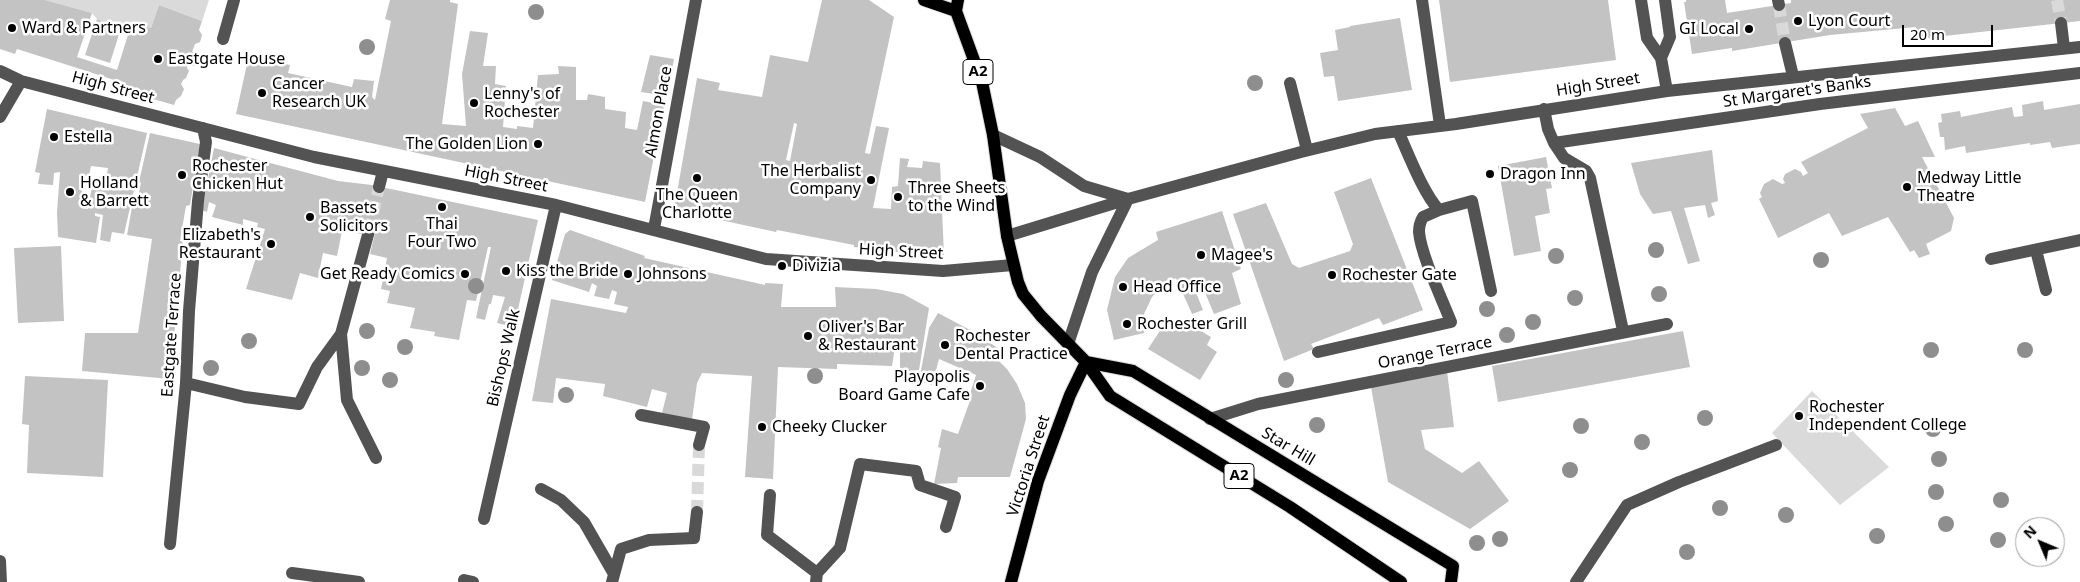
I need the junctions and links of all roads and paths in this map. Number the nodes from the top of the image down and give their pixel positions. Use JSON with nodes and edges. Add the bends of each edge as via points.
{"nodes":[{"id":1,"x":234,"y":0,"type":"edge"},
{"id":2,"x":696,"y":0,"type":"edge"},
{"id":3,"x":924,"y":0,"type":"edge"},
{"id":4,"x":1422,"y":0,"type":"edge"},
{"id":5,"x":1641,"y":0,"type":"edge"},
{"id":6,"x":1666,"y":0,"type":"edge"},
{"id":7,"x":957,"y":5,"type":"edge"},
{"id":8,"x":2061,"y":23,"type":"tunnel mouth"},
{"id":9,"x":223,"y":39,"type":"dead end"},
{"id":10,"x":1785,"y":43,"type":"tunnel mouth"},
{"id":11,"x":2080,"y":47,"type":"edge"},
{"id":12,"x":2064,"y":48,"type":"junction"},
{"id":13,"x":1661,"y":58,"type":"junction"},
{"id":14,"x":0,"y":71,"type":"edge"},
{"id":15,"x":2080,"y":73,"type":"edge"},
{"id":16,"x":1793,"y":76,"type":"junction"},
{"id":17,"x":21,"y":81,"type":"junction"},
{"id":18,"x":1290,"y":83,"type":"dead end"},
{"id":19,"x":1667,"y":91,"type":"junction"},
{"id":20,"x":1544,"y":109,"type":"junction"},
{"id":21,"x":0,"y":117,"type":"edge"},
{"id":22,"x":1440,"y":125,"type":"junction"},
{"id":23,"x":203,"y":128,"type":"junction"},
{"id":24,"x":1398,"y":132,"type":"junction"},
{"id":25,"x":993,"y":136,"type":"junction"},
{"id":26,"x":1554,"y":143,"type":"junction"},
{"id":27,"x":1308,"y":150,"type":"junction"},
{"id":28,"x":382,"y":171,"type":"junction"},
{"id":29,"x":379,"y":187,"type":"tunnel mouth"},
{"id":30,"x":1128,"y":199,"type":"junction"},
{"id":31,"x":556,"y":205,"type":"junction"},
{"id":32,"x":1439,"y":210,"type":"junction"},
{"id":33,"x":654,"y":229,"type":"junction"},
{"id":34,"x":370,"y":231,"type":"tunnel mouth"},
{"id":35,"x":1007,"y":236,"type":"junction"},
{"id":36,"x":2080,"y":240,"type":"edge"},
{"id":37,"x":2036,"y":250,"type":"junction"},
{"id":38,"x":1992,"y":260,"type":"dead end"},
{"id":39,"x":1013,"y":265,"type":"junction"},
{"id":40,"x":2046,"y":290,"type":"dead end"},
{"id":41,"x":1491,"y":291,"type":"dead end"},
{"id":42,"x":1667,"y":324,"type":"dead end"},
{"id":43,"x":1622,"y":326,"type":"dead end"},
{"id":44,"x":341,"y":334,"type":"junction"},
{"id":45,"x":1068,"y":344,"type":"junction"},
{"id":46,"x":1318,"y":352,"type":"dead end"},
{"id":47,"x":1086,"y":362,"type":"junction"},
{"id":48,"x":186,"y":383,"type":"junction"},
{"id":49,"x":640,"y":415,"type":"dead end"},
{"id":50,"x":1210,"y":419,"type":"junction"},
{"id":51,"x":700,"y":445,"type":"tunnel mouth"},
{"id":52,"x":1776,"y":445,"type":"dead end"},
{"id":53,"x":376,"y":458,"type":"dead end"},
{"id":54,"x":542,"y":489,"type":"dead end"},
{"id":55,"x":770,"y":495,"type":"dead end"},
{"id":56,"x":697,"y":512,"type":"tunnel mouth"},
{"id":57,"x":484,"y":519,"type":"dead end"},
{"id":58,"x":946,"y":527,"type":"dead end"},
{"id":59,"x":170,"y":544,"type":"dead end"},
{"id":60,"x":0,"y":561,"type":"edge"},
{"id":61,"x":292,"y":573,"type":"dead end"},
{"id":62,"x":817,"y":577,"type":"edge"},
{"id":63,"x":613,"y":578,"type":"edge"},
{"id":64,"x":1,"y":582,"type":"edge"},
{"id":65,"x":359,"y":582,"type":"edge"},
{"id":66,"x":1011,"y":582,"type":"edge"},
{"id":67,"x":1401,"y":582,"type":"edge"},
{"id":68,"x":1451,"y":582,"type":"edge"},
{"id":69,"x":1576,"y":582,"type":"edge"}],
"edges":[{"from":1,"to":9,"type":"street"},
{"from":2,"to":33,"type":"street","name":"Almon Place"},
{"from":3,"to":7,"type":"main road","number":"A2"},
{"from":4,"to":22,"type":"street"},
{"from":5,"to":13,"type":"street","via":[[1647,38]]},
{"from":6,"to":13,"type":"street","via":[[1670,37]]},
{"from":7,"to":25,"type":"main road","number":"A2","via":[[982,82]]},
{"from":8,"to":12,"type":"street"},
{"from":10,"to":16,"type":"street"},
{"from":11,"to":12,"type":"street","name":"High Street"},
{"from":12,"to":16,"type":"street","name":"High Street"},
{"from":13,"to":19,"type":"street"},
{"from":14,"to":17,"type":"street","name":"High Street"},
{"from":15,"to":26,"type":"street","name":"St Margaret's Banks","via":[[1820,104]]},
{"from":16,"to":19,"type":"street","name":"High Street"},
{"from":17,"to":21,"type":"street"},
{"from":17,"to":23,"type":"street","name":"High Street"},
{"from":18,"to":27,"type":"street"},
{"from":19,"to":20,"type":"street","name":"High Street"},
{"from":20,"to":22,"type":"street","name":"High Street"},
{"from":20,"to":26,"type":"street"},
{"from":22,"to":24,"type":"street","name":"High Street"},
{"from":23,"to":28,"type":"street","name":"High Street"},
{"from":23,"to":48,"type":"street","name":"Eastgate Terrace","via":[[206,142],[188,311]]},
{"from":24,"to":27,"type":"street","name":"High Street"},
{"from":24,"to":32,"type":"street"},
{"from":25,"to":30,"type":"street","via":[[1040,157],[1084,186]]},
{"from":25,"to":35,"type":"main road","number":"A2"},
{"from":26,"to":43,"type":"street","via":[[1564,158],[1586,171],[1590,178]]},
{"from":27,"to":30,"type":"street","name":"High Street"},
{"from":28,"to":29,"type":"street"},
{"from":28,"to":31,"type":"street","name":"High Street"},
{"from":30,"to":35,"type":"street","name":"High Street"},
{"from":30,"to":45,"type":"street","via":[[1092,272]]},
{"from":31,"to":33,"type":"street","name":"High Street"},
{"from":31,"to":57,"type":"street","name":"Bishops Walk"},
{"from":32,"to":41,"type":"street","via":[[1472,201]]},
{"from":32,"to":46,"type":"street","via":[[1423,217],[1419,234],[1451,322]]},
{"from":33,"to":39,"type":"street","name":"High Street","via":[[766,259],[943,272]]},
{"from":34,"to":44,"type":"street"},
{"from":35,"to":39,"type":"main road","number":"A2"},
{"from":36,"to":37,"type":"street"},
{"from":37,"to":38,"type":"street"},
{"from":37,"to":40,"type":"street"},
{"from":39,"to":45,"type":"main road","number":"A2","via":[[1023,294]]},
{"from":42,"to":50,"type":"street","name":"Orange Terrace","via":[[1258,404]]},
{"from":44,"to":48,"type":"street","via":[[318,367],[299,404],[246,397]]},
{"from":44,"to":53,"type":"street","via":[[347,400]]},
{"from":45,"to":47,"type":"main road","number":"A2"},
{"from":47,"to":50,"type":"main road","name":"Star Hill","number":"A2","via":[[1133,371]]},
{"from":47,"to":66,"type":"main road","name":"Victoria Street","via":[[1038,481]]},
{"from":47,"to":67,"type":"main road","number":"A2","via":[[1110,396],[1290,507]]},
{"from":48,"to":59,"type":"street","name":"Eastgate Terrace"},
{"from":49,"to":51,"type":"street","via":[[704,427]]},
{"from":50,"to":68,"type":"main road","name":"Star Hill","number":"A2","via":[[1453,566]]},
{"from":52,"to":69,"type":"street","via":[[1627,505]]},
{"from":54,"to":63,"type":"street","via":[[561,500],[584,522]]},
{"from":55,"to":62,"type":"street","via":[[767,535]]},
{"from":56,"to":63,"type":"street","via":[[694,538],[649,540],[621,550]]},
{"from":58,"to":62,"type":"street","via":[[955,497],[920,485],[916,471],[860,464],[840,548]]},
{"from":60,"to":64,"type":"street"},
{"from":61,"to":65,"type":"street"}]}
